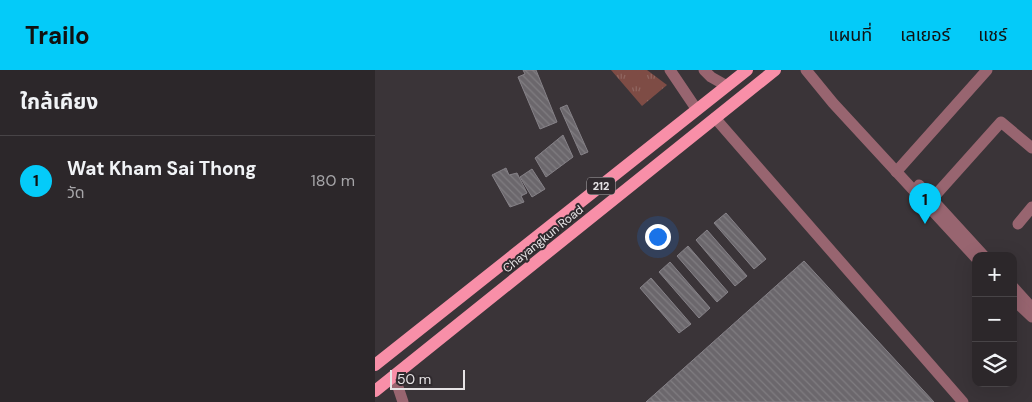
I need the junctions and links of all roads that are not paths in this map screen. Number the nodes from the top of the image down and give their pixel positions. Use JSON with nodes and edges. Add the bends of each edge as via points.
{"nodes":[{"id":1,"x":670,"y":70,"type":"edge"},
{"id":2,"x":704,"y":70,"type":"edge"},
{"id":3,"x":747,"y":70,"type":"edge"},
{"id":4,"x":775,"y":70,"type":"edge"},
{"id":5,"x":806,"y":70,"type":"edge"},
{"id":6,"x":987,"y":70,"type":"edge"},
{"id":7,"x":727,"y":86,"type":"junction"},
{"id":8,"x":697,"y":110,"type":"junction"},
{"id":9,"x":715,"y":118,"type":"junction"},
{"id":10,"x":1032,"y":148,"type":"edge"},
{"id":11,"x":899,"y":169,"type":"junction"},
{"id":12,"x":932,"y":199,"type":"junction"},
{"id":13,"x":1032,"y":207,"type":"edge"},
{"id":14,"x":1018,"y":224,"type":"dead end"},
{"id":15,"x":981,"y":252,"type":"edge"},
{"id":16,"x":972,"y":253,"type":"edge"},
{"id":17,"x":1017,"y":291,"type":"edge"},
{"id":18,"x":1017,"y":303,"type":"edge"},
{"id":19,"x":1032,"y":308,"type":"edge"},
{"id":20,"x":1032,"y":317,"type":"edge"},
{"id":21,"x":395,"y":349,"type":"junction"},
{"id":22,"x":375,"y":352,"type":"edge"},
{"id":23,"x":375,"y":365,"type":"edge"},
{"id":24,"x":391,"y":378,"type":"junction"},
{"id":25,"x":375,"y":391,"type":"edge"},
{"id":26,"x":403,"y":402,"type":"edge"},
{"id":27,"x":963,"y":402,"type":"edge"}],
"edges":[{"from":1,"to":8,"type":"street"},
{"from":2,"to":7,"type":"street"},
{"from":3,"to":7,"type":"main road","name":"Chayangkun Road","number":"212"},
{"from":4,"to":9,"type":"main road","name":"Chayangkun Road","number":"212"},
{"from":5,"to":11,"type":"street","via":[[833,103]]},
{"from":6,"to":11,"type":"street"},
{"from":7,"to":8,"type":"main road","name":"Chayangkun Road","number":"212"},
{"from":8,"to":21,"type":"main road","name":"Chayangkun Road","number":"212"},
{"from":9,"to":24,"type":"main road","name":"Chayangkun Road","number":"212"},
{"from":9,"to":27,"type":"street"},
{"from":10,"to":12,"type":"street","via":[[1001,122]]},
{"from":11,"to":12,"type":"street"},
{"from":11,"to":16,"type":"street"},
{"from":12,"to":15,"type":"street"},
{"from":13,"to":14,"type":"street"},
{"from":17,"to":19,"type":"street"},
{"from":18,"to":20,"type":"street"},
{"from":21,"to":22,"type":"main road"},
{"from":21,"to":23,"type":"main road","name":"Chayangkun Road","number":"212"},
{"from":24,"to":25,"type":"main road","name":"Chayangkun Road","number":"212"},
{"from":24,"to":26,"type":"street"}]}
